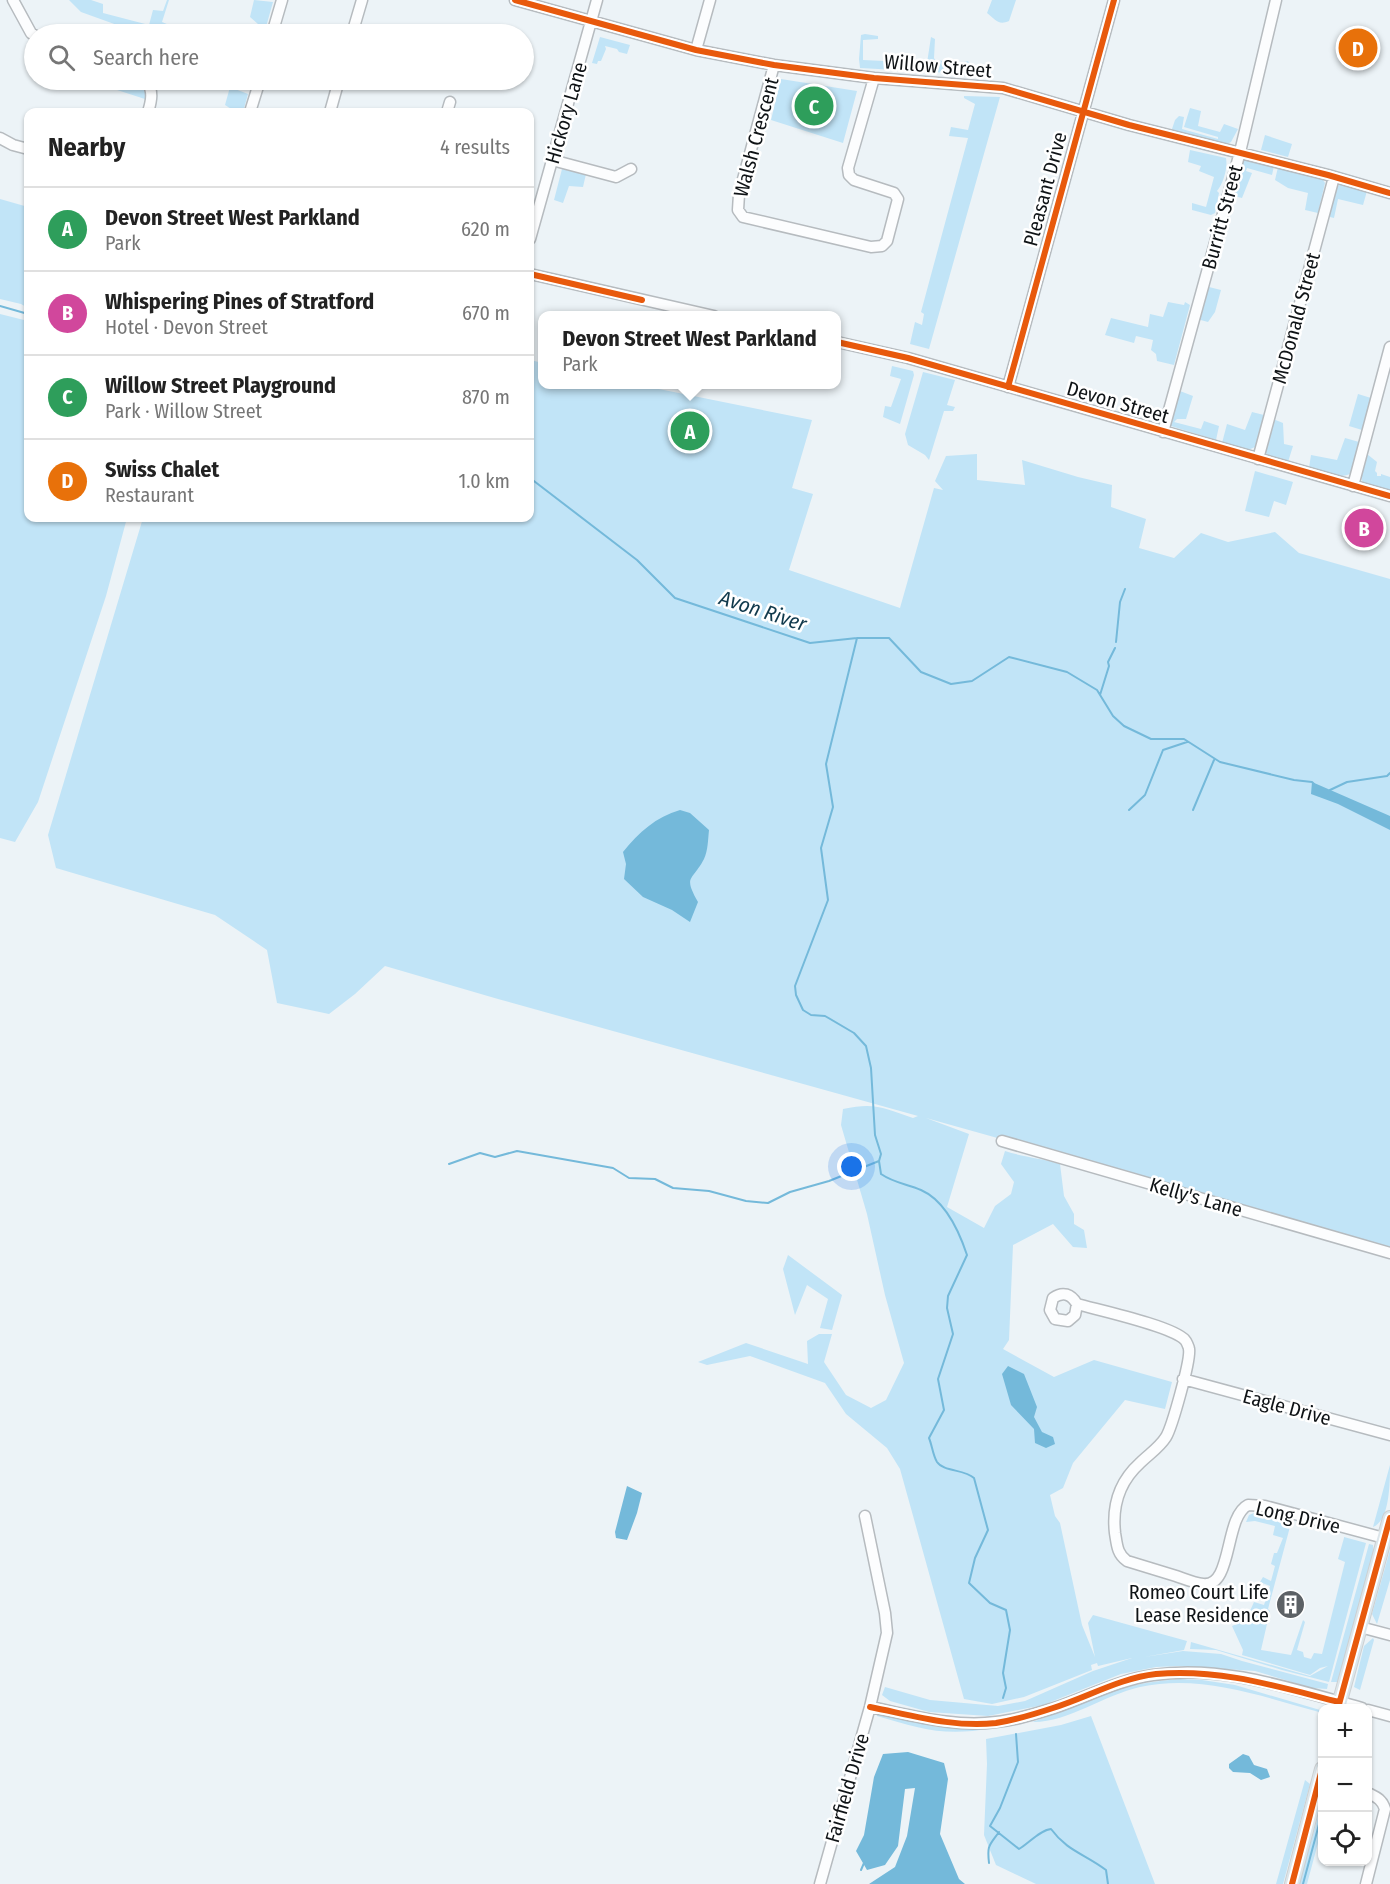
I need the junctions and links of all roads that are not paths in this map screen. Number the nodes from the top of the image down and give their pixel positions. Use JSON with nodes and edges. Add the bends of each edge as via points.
{"nodes":[{"id":1,"x":13,"y":0,"type":"edge"},
{"id":2,"x":282,"y":0,"type":"edge"},
{"id":3,"x":362,"y":0,"type":"edge"},
{"id":4,"x":515,"y":0,"type":"edge"},
{"id":5,"x":597,"y":0,"type":"edge"},
{"id":6,"x":710,"y":0,"type":"edge"},
{"id":7,"x":1114,"y":0,"type":"edge"},
{"id":8,"x":1276,"y":0,"type":"edge"},
{"id":9,"x":591,"y":21,"type":"junction"},
{"id":10,"x":26,"y":24,"type":"edge"},
{"id":11,"x":275,"y":24,"type":"edge"},
{"id":12,"x":355,"y":24,"type":"edge"},
{"id":13,"x":696,"y":50,"type":"junction"},
{"id":14,"x":774,"y":66,"type":"junction"},
{"id":15,"x":874,"y":78,"type":"junction"},
{"id":16,"x":152,"y":90,"type":"edge"},
{"id":17,"x":257,"y":90,"type":"edge"},
{"id":18,"x":336,"y":90,"type":"edge"},
{"id":19,"x":149,"y":108,"type":"edge"},
{"id":20,"x":251,"y":108,"type":"edge"},
{"id":21,"x":331,"y":108,"type":"edge"},
{"id":22,"x":1084,"y":112,"type":"junction"},
{"id":23,"x":0,"y":138,"type":"edge"},
{"id":24,"x":24,"y":148,"type":"edge"},
{"id":25,"x":1240,"y":152,"type":"junction"},
{"id":26,"x":552,"y":160,"type":"junction"},
{"id":27,"x":631,"y":168,"type":"dead end"},
{"id":28,"x":1334,"y":177,"type":"junction"},
{"id":29,"x":1390,"y":193,"type":"edge"},
{"id":30,"x":534,"y":225,"type":"edge"},
{"id":31,"x":534,"y":275,"type":"edge"},
{"id":32,"x":695,"y":311,"type":"edge"},
{"id":33,"x":841,"y":343,"type":"edge"},
{"id":34,"x":1390,"y":347,"type":"edge"},
{"id":35,"x":1008,"y":387,"type":"junction"},
{"id":36,"x":1163,"y":432,"type":"junction"},
{"id":37,"x":1258,"y":459,"type":"junction"},
{"id":38,"x":1353,"y":486,"type":"junction"},
{"id":39,"x":1390,"y":496,"type":"edge"},
{"id":40,"x":1002,"y":1141,"type":"dead end"},
{"id":41,"x":1390,"y":1253,"type":"edge"},
{"id":42,"x":1077,"y":1304,"type":"dead end"},
{"id":43,"x":1183,"y":1379,"type":"junction"},
{"id":44,"x":1390,"y":1435,"type":"edge"},
{"id":45,"x":864,"y":1516,"type":"dead end"},
{"id":46,"x":1390,"y":1518,"type":"edge"},
{"id":47,"x":1384,"y":1538,"type":"junction"},
{"id":48,"x":1360,"y":1627,"type":"junction"},
{"id":49,"x":1390,"y":1635,"type":"edge"},
{"id":50,"x":1334,"y":1704,"type":"edge"},
{"id":51,"x":1338,"y":1704,"type":"edge"},
{"id":52,"x":870,"y":1707,"type":"junction"},
{"id":53,"x":1372,"y":1711,"type":"edge"},
{"id":54,"x":1390,"y":1716,"type":"edge"},
{"id":55,"x":1318,"y":1790,"type":"edge"},
{"id":56,"x":1372,"y":1795,"type":"edge"},
{"id":57,"x":820,"y":1884,"type":"edge"},
{"id":58,"x":1292,"y":1884,"type":"edge"},
{"id":59,"x":1366,"y":1884,"type":"edge"}],
"edges":[{"from":1,"to":10,"type":"street"},
{"from":2,"to":11,"type":"street"},
{"from":3,"to":12,"type":"street"},
{"from":4,"to":9,"type":"street","name":"Willow Street"},
{"from":5,"to":9,"type":"street","name":"Hickory Lane"},
{"from":6,"to":13,"type":"street"},
{"from":7,"to":22,"type":"street","name":"Pleasant Drive"},
{"from":8,"to":25,"type":"street","name":"Burritt Street"},
{"from":9,"to":13,"type":"street","name":"Willow Street"},
{"from":9,"to":26,"type":"street","name":"Hickory Lane"},
{"from":13,"to":14,"type":"street","name":"Willow Street"},
{"from":14,"to":15,"type":"street","name":"Willow Street"},
{"from":14,"to":15,"type":"street","name":"Walsh Crescent","via":[[738,210],[743,217],[871,247],[886,242],[898,199],[890,190],[849,175]]},
{"from":15,"to":22,"type":"street","name":"Willow Street","via":[[1003,88]]},
{"from":16,"to":19,"type":"street"},
{"from":17,"to":20,"type":"street"},
{"from":18,"to":21,"type":"street"},
{"from":22,"to":25,"type":"street","name":"Willow Street"},
{"from":22,"to":35,"type":"street","name":"Pleasant Drive"},
{"from":23,"to":24,"type":"street"},
{"from":25,"to":28,"type":"street","name":"Willow Street"},
{"from":25,"to":36,"type":"street","name":"Burritt Street"},
{"from":26,"to":27,"type":"street","via":[[616,177]]},
{"from":26,"to":30,"type":"street","name":"Hickory Lane"},
{"from":28,"to":29,"type":"street","name":"Willow Street"},
{"from":28,"to":37,"type":"street","name":"McDonald Street"},
{"from":31,"to":32,"type":"street"},
{"from":33,"to":35,"type":"street","name":"Devon Street"},
{"from":34,"to":38,"type":"street"},
{"from":35,"to":36,"type":"street","name":"Devon Street"},
{"from":36,"to":37,"type":"street","name":"Devon Street"},
{"from":37,"to":38,"type":"street","name":"Devon Street"},
{"from":38,"to":39,"type":"street","name":"Devon Street"},
{"from":40,"to":41,"type":"street","name":"Kelly's Lane"},
{"from":42,"to":43,"type":"street","name":"Long Drive","via":[[1178,1335],[1189,1348]]},
{"from":43,"to":44,"type":"street","name":"Eagle Drive"},
{"from":43,"to":47,"type":"street","name":"Long Drive","via":[[1168,1435],[1126,1479],[1117,1496],[1113,1517],[1121,1557],[1210,1584],[1220,1577],[1238,1514],[1248,1505]]},
{"from":45,"to":52,"type":"street","name":"Fairfield Drive","via":[[887,1634]]},
{"from":46,"to":47,"type":"main road"},
{"from":47,"to":48,"type":"main road"},
{"from":48,"to":49,"type":"street"},
{"from":48,"to":51,"type":"main road"},
{"from":50,"to":52,"type":"street","via":[[1230,1675],[1181,1672],[1128,1679],[1055,1708],[995,1723],[968,1724]]},
{"from":52,"to":57,"type":"street","name":"Fairfield Drive"},
{"from":53,"to":54,"type":"street"},
{"from":55,"to":58,"type":"main road"},
{"from":56,"to":59,"type":"street","via":[[1385,1809]]}]}
